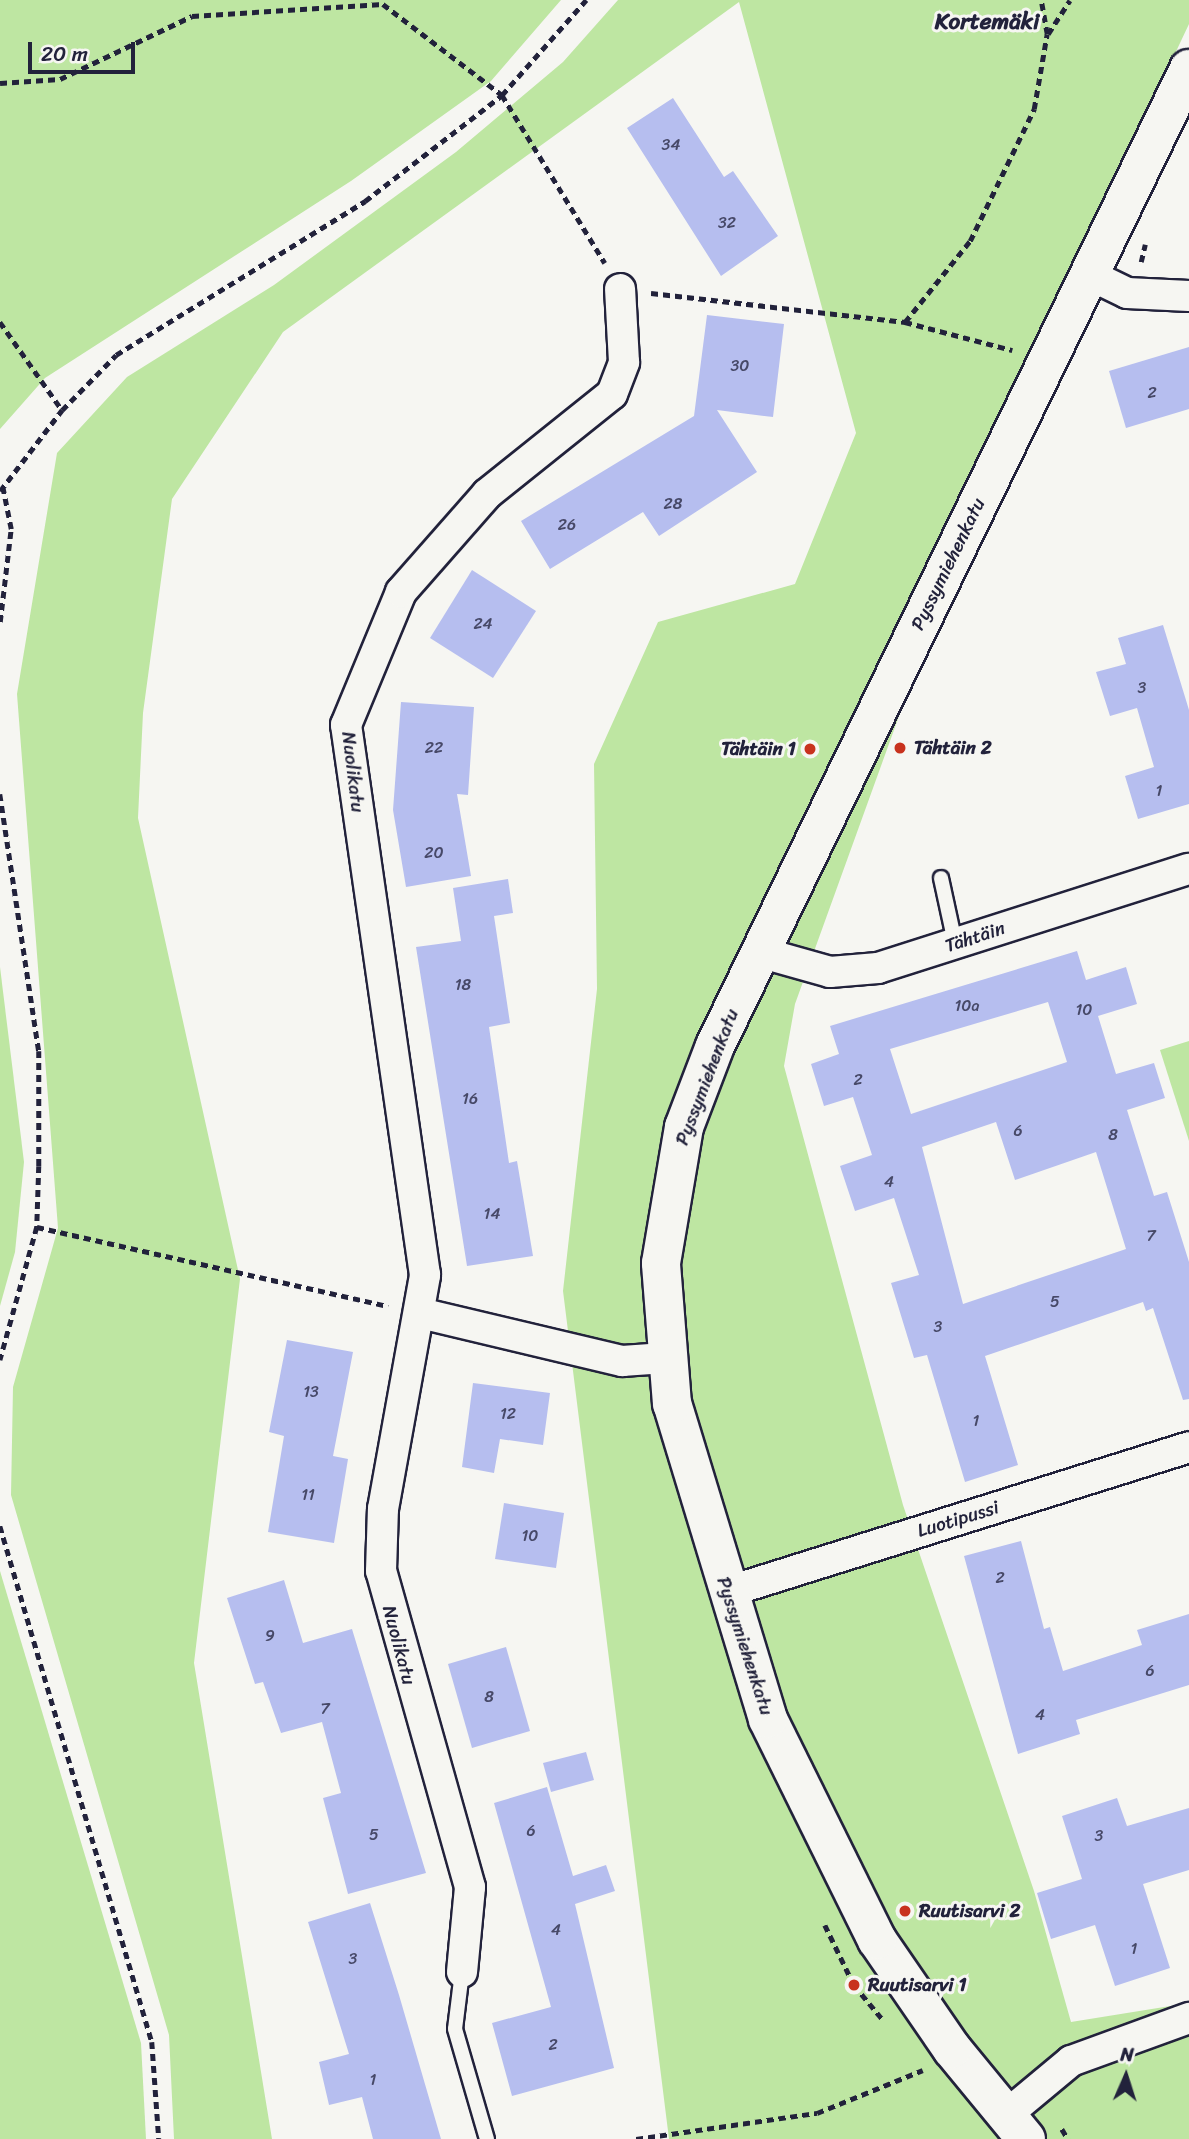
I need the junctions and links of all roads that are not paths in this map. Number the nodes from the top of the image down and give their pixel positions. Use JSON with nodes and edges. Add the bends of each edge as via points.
{"nodes":[{"id":1,"x":1189,"y":69,"type":"edge"},
{"id":2,"x":1088,"y":274,"type":"junction"},
{"id":3,"x":621,"y":289,"type":"road end"},
{"id":4,"x":1189,"y":296,"type":"edge"},
{"id":5,"x":1189,"y":869,"type":"edge"},
{"id":6,"x":941,"y":878,"type":"dead end"},
{"id":7,"x":955,"y":943,"type":"junction"},
{"id":8,"x":759,"y":952,"type":"junction"},
{"id":9,"x":420,"y":1312,"type":"junction"},
{"id":10,"x":665,"y":1358,"type":"junction"},
{"id":11,"x":1189,"y":1447,"type":"edge"},
{"id":12,"x":727,"y":1592,"type":"junction"},
{"id":13,"x":462,"y":1972,"type":"joint"},
{"id":14,"x":1189,"y":2018,"type":"edge"},
{"id":15,"x":1021,"y":2117,"type":"edge"},
{"id":16,"x":486,"y":2139,"type":"edge"}],
"edges":[{"from":1,"to":2,"type":"street","name":"Pyssymiehenkatu"},
{"from":2,"to":4,"type":"street","via":[[1127,293]]},
{"from":2,"to":8,"type":"street","name":"Pyssymiehenkatu"},
{"from":3,"to":9,"type":"street","name":"Nuolikatu","via":[[624,362],[612,394],[487,494],[401,592],[346,725],[425,1275]]},
{"from":5,"to":7,"type":"street","name":"Tähtäin"},
{"from":6,"to":7,"type":"lane"},
{"from":7,"to":8,"type":"street","name":"Tähtäin","via":[[853,973]]},
{"from":8,"to":10,"type":"street","name":"Pyssymiehenkatu","via":[[681,1139],[661,1263]]},
{"from":9,"to":10,"type":"street","via":[[622,1361]]},
{"from":9,"to":13,"type":"street","name":"Nuolikatu","via":[[383,1509],[381,1571],[470,1887]]},
{"from":10,"to":12,"type":"street","name":"Pyssymiehenkatu","via":[[671,1404]]},
{"from":11,"to":12,"type":"street","name":"Luotipussi"},
{"from":12,"to":15,"type":"street","name":"Pyssymiehenkatu","via":[[768,1718],[821,1838],[877,1940]]},
{"from":13,"to":16,"type":"lane","via":[[456,2029]]},
{"from":14,"to":15,"type":"street","via":[[1071,2061]]}]}
